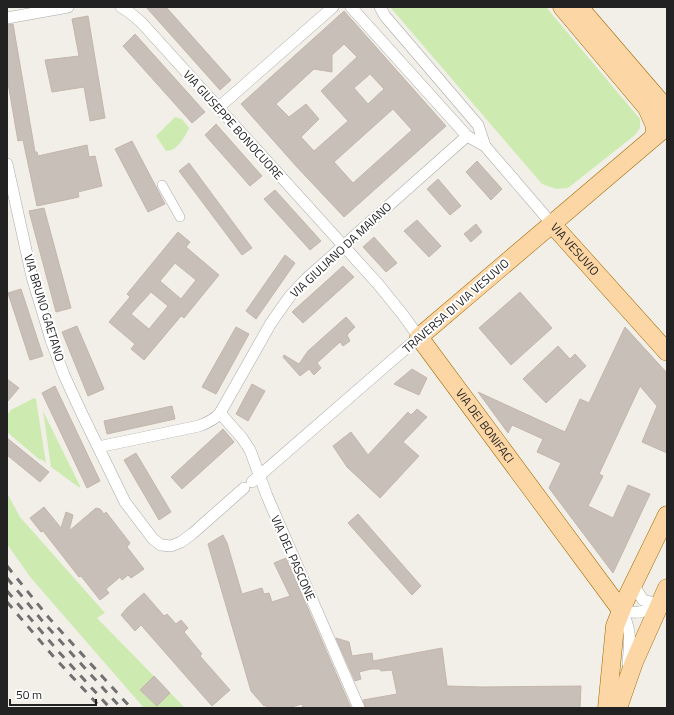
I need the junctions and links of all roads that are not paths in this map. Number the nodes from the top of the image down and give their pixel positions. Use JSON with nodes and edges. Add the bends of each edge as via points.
{"nodes":[{"id":1,"x":68,"y":7,"type":"edge"},
{"id":2,"x":121,"y":7,"type":"edge"},
{"id":3,"x":333,"y":7,"type":"edge"},
{"id":4,"x":351,"y":7,"type":"edge"},
{"id":5,"x":380,"y":7,"type":"edge"},
{"id":6,"x":562,"y":7,"type":"edge"},
{"id":7,"x":579,"y":7,"type":"edge"},
{"id":8,"x":7,"y":18,"type":"edge"},
{"id":9,"x":218,"y":108,"type":"junction"},
{"id":10,"x":467,"y":136,"type":"junction"},
{"id":11,"x":654,"y":137,"type":"junction"},
{"id":12,"x":486,"y":146,"type":"junction"},
{"id":13,"x":7,"y":164,"type":"edge"},
{"id":14,"x":162,"y":186,"type":"dead end"},
{"id":15,"x":180,"y":217,"type":"dead end"},
{"id":16,"x":552,"y":224,"type":"junction"},
{"id":17,"x":343,"y":246,"type":"junction"},
{"id":18,"x":419,"y":337,"type":"junction"},
{"id":19,"x":667,"y":352,"type":"edge"},
{"id":20,"x":220,"y":413,"type":"junction"},
{"id":21,"x":98,"y":447,"type":"junction"},
{"id":22,"x":252,"y":482,"type":"junction"},
{"id":23,"x":667,"y":515,"type":"edge"},
{"id":24,"x":636,"y":580,"type":"junction"},
{"id":25,"x":664,"y":595,"type":"edge"},
{"id":26,"x":621,"y":610,"type":"junction"},
{"id":27,"x":626,"y":682,"type":"junction"},
{"id":28,"x":359,"y":708,"type":"edge"},
{"id":29,"x":607,"y":708,"type":"edge"},
{"id":30,"x":618,"y":708,"type":"edge"}],
"edges":[{"from":1,"to":8,"type":"street"},
{"from":2,"to":9,"type":"street","name":"VIA GIUSEPPE BONOCUORE","via":[[141,22]]},
{"from":3,"to":9,"type":"street"},
{"from":4,"to":10,"type":"street","name":"VIA VESUVIO"},
{"from":5,"to":12,"type":"street","name":"VIA VESUVIO","via":[[478,125]]},
{"from":6,"to":11,"type":"main road","via":[[650,113],[655,126]]},
{"from":7,"to":11,"type":"main road","name":"TRAVERSA DI VIA VESUVIO","via":[[663,106],[667,119],[666,126]]},
{"from":9,"to":17,"type":"street","name":"VIA GIUSEPPE BONOCUORE"},
{"from":10,"to":12,"type":"street","name":"VIA VESUVIO"},
{"from":10,"to":17,"type":"street","name":"VIA GIULIANO DA MAIANO"},
{"from":11,"to":16,"type":"main road","name":"TRAVERSA DI VIA VESUVIO"},
{"from":12,"to":16,"type":"street","name":"VIA VESUVIO"},
{"from":13,"to":21,"type":"street","name":"VIA BRUNO GAETANO","via":[[32,277],[51,340],[64,375]]},
{"from":14,"to":15,"type":"street"},
{"from":16,"to":18,"type":"main road","name":"TRAVERSA DI VIA VESUVIO"},
{"from":16,"to":19,"type":"main road","name":"VIA VESUVIO"},
{"from":17,"to":18,"type":"street","name":"VIA DEI BONIFACI","via":[[389,297]]},
{"from":17,"to":20,"type":"street","name":"VIA GIULIANO DA MAIANO","via":[[306,279],[278,312]]},
{"from":18,"to":22,"type":"street","name":"TRAVERSA DI VIA VESUVIO"},
{"from":18,"to":26,"type":"main road","name":"VIA DEI BONIFACI"},
{"from":20,"to":21,"type":"street","name":"VIA GIULIANO DA MAIANO","via":[[209,422],[198,426]]},
{"from":20,"to":22,"type":"street","name":"VIA DEL PASCONE","via":[[247,444]]},
{"from":21,"to":22,"type":"street","via":[[122,497],[153,539],[161,545],[171,546],[181,542]]},
{"from":22,"to":28,"type":"street","name":"VIA DEL PASCONE","via":[[266,496]]},
{"from":23,"to":24,"type":"main road"},
{"from":24,"to":25,"type":"street","via":[[636,589],[643,600],[654,603]]},
{"from":24,"to":26,"type":"main road"},
{"from":25,"to":26,"type":"street","via":[[649,609],[641,612]]},
{"from":25,"to":27,"type":"main road"},
{"from":26,"to":27,"type":"street","via":[[630,632]]},
{"from":26,"to":29,"type":"main road","via":[[615,626]]},
{"from":27,"to":30,"type":"main road"}]}
